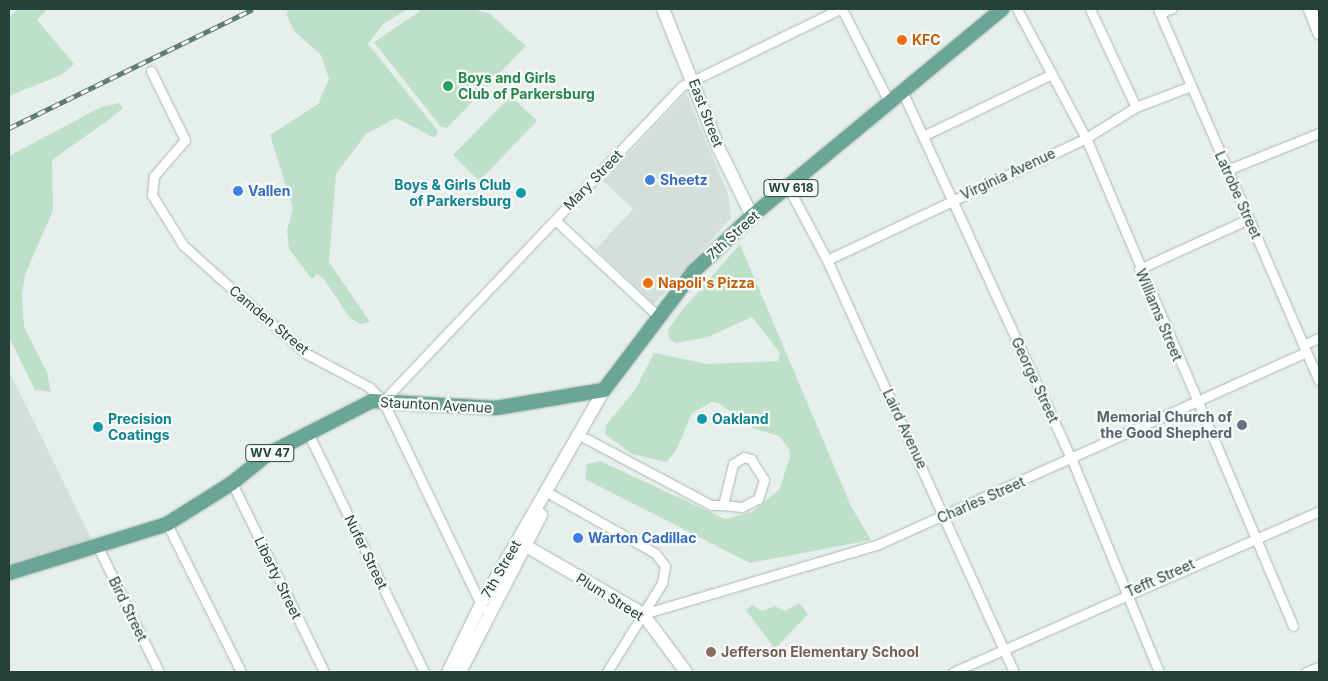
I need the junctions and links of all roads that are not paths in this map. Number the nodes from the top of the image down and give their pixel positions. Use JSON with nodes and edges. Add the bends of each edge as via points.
{"nodes":[{"id":1,"x":663,"y":9,"type":"edge"},
{"id":2,"x":841,"y":9,"type":"edge"},
{"id":3,"x":1002,"y":9,"type":"edge"},
{"id":4,"x":1017,"y":9,"type":"edge"},
{"id":5,"x":1090,"y":9,"type":"edge"},
{"id":6,"x":1171,"y":9,"type":"edge"},
{"id":7,"x":1310,"y":9,"type":"edge"},
{"id":8,"x":1159,"y":11,"type":"edge"},
{"id":9,"x":1319,"y":34,"type":"edge"},
{"id":10,"x":151,"y":71,"type":"dead end"},
{"id":11,"x":1052,"y":74,"type":"junction"},
{"id":12,"x":693,"y":80,"type":"junction"},
{"id":13,"x":1188,"y":86,"type":"junction"},
{"id":14,"x":902,"y":91,"type":"junction"},
{"id":15,"x":889,"y":102,"type":"junction"},
{"id":16,"x":1136,"y":107,"type":"junction"},
{"id":17,"x":1319,"y":133,"type":"edge"},
{"id":18,"x":923,"y":136,"type":"junction"},
{"id":19,"x":1086,"y":138,"type":"junction"},
{"id":20,"x":1227,"y":170,"type":"junction"},
{"id":21,"x":789,"y":190,"type":"junction"},
{"id":22,"x":952,"y":199,"type":"junction"},
{"id":23,"x":752,"y":216,"type":"junction"},
{"id":24,"x":1248,"y":219,"type":"junction"},
{"id":25,"x":555,"y":220,"type":"junction"},
{"id":26,"x":827,"y":260,"type":"junction"},
{"id":27,"x":1139,"y":270,"type":"junction"},
{"id":28,"x":657,"y":315,"type":"junction"},
{"id":29,"x":1319,"y":338,"type":"edge"},
{"id":30,"x":1305,"y":348,"type":"junction"},
{"id":31,"x":1319,"y":381,"type":"edge"},
{"id":32,"x":604,"y":390,"type":"junction"},
{"id":33,"x":383,"y":401,"type":"junction"},
{"id":34,"x":1197,"y":403,"type":"junction"},
{"id":35,"x":308,"y":433,"type":"junction"},
{"id":36,"x":584,"y":438,"type":"junction"},
{"id":37,"x":1072,"y":460,"type":"junction"},
{"id":38,"x":232,"y":483,"type":"junction"},
{"id":39,"x":552,"y":495,"type":"junction"},
{"id":40,"x":723,"y":506,"type":"junction"},
{"id":41,"x":1319,"y":511,"type":"edge"},
{"id":42,"x":945,"y":515,"type":"junction"},
{"id":43,"x":167,"y":524,"type":"junction"},
{"id":44,"x":1258,"y":535,"type":"junction"},
{"id":45,"x":521,"y":543,"type":"junction"},
{"id":46,"x":98,"y":547,"type":"junction"},
{"id":47,"x":9,"y":573,"type":"edge"},
{"id":48,"x":1128,"y":592,"type":"junction"},
{"id":49,"x":483,"y":609,"type":"junction"},
{"id":50,"x":643,"y":614,"type":"junction"},
{"id":51,"x":1293,"y":626,"type":"dead end"},
{"id":52,"x":1003,"y":648,"type":"junction"},
{"id":53,"x":1319,"y":667,"type":"edge"},
{"id":54,"x":159,"y":672,"type":"edge"},
{"id":55,"x":241,"y":672,"type":"edge"},
{"id":56,"x":324,"y":672,"type":"edge"},
{"id":57,"x":424,"y":672,"type":"edge"},
{"id":58,"x":448,"y":672,"type":"edge"},
{"id":59,"x":460,"y":672,"type":"edge"},
{"id":60,"x":607,"y":672,"type":"edge"},
{"id":61,"x":686,"y":672,"type":"edge"},
{"id":62,"x":953,"y":672,"type":"edge"},
{"id":63,"x":1014,"y":672,"type":"edge"},
{"id":64,"x":1160,"y":672,"type":"edge"},
{"id":65,"x":1306,"y":672,"type":"edge"}],
"edges":[{"from":1,"to":12,"type":"main road","name":"East Street"},
{"from":2,"to":12,"type":"street","name":"Mary Street"},
{"from":2,"to":15,"type":"street"},
{"from":3,"to":14,"type":"main road","name":"7th Street","number":"WV 618"},
{"from":4,"to":11,"type":"street","name":"Williams Street"},
{"from":5,"to":16,"type":"street"},
{"from":6,"to":8,"type":"street"},
{"from":7,"to":9,"type":"main road"},
{"from":8,"to":13,"type":"street","name":"Latrobe Street"},
{"from":10,"to":33,"type":"street","name":"Camden Street","via":[[185,140],[154,176],[152,195],[184,245],[307,354],[369,387]]},
{"from":11,"to":18,"type":"street"},
{"from":11,"to":19,"type":"street","name":"Williams Street"},
{"from":12,"to":23,"type":"main road","name":"East Street","via":[[719,149]]},
{"from":12,"to":25,"type":"street","name":"Mary Street"},
{"from":13,"to":16,"type":"street","name":"Virginia Avenue"},
{"from":13,"to":20,"type":"street","name":"Latrobe Street"},
{"from":14,"to":15,"type":"main road","name":"7th Street","number":"WV 618"},
{"from":14,"to":18,"type":"street","name":"George Street"},
{"from":15,"to":21,"type":"main road","name":"7th Street","number":"WV 618"},
{"from":16,"to":19,"type":"street","name":"Virginia Avenue"},
{"from":17,"to":20,"type":"street"},
{"from":18,"to":22,"type":"street","name":"George Street"},
{"from":19,"to":22,"type":"street","name":"Virginia Avenue"},
{"from":19,"to":27,"type":"street","name":"Williams Street"},
{"from":20,"to":24,"type":"street","name":"Latrobe Street"},
{"from":21,"to":23,"type":"main road","name":"7th Street","number":"WV 618"},
{"from":21,"to":26,"type":"street","name":"Laird Avenue"},
{"from":22,"to":26,"type":"street","name":"Virginia Avenue"},
{"from":22,"to":37,"type":"street","name":"George Street"},
{"from":23,"to":28,"type":"main road","name":"7th Street","number":"WV 618","via":[[694,271]]},
{"from":24,"to":27,"type":"street"},
{"from":24,"to":30,"type":"street","name":"Latrobe Street"},
{"from":25,"to":28,"type":"street"},
{"from":25,"to":33,"type":"street","name":"Mary Street"},
{"from":26,"to":42,"type":"street","name":"Laird Avenue"},
{"from":27,"to":34,"type":"street","name":"Williams Street"},
{"from":28,"to":32,"type":"main road","name":"7th Street","number":"WV 618"},
{"from":29,"to":30,"type":"street","name":"Charles Street"},
{"from":30,"to":31,"type":"street","name":"Latrobe Street"},
{"from":30,"to":34,"type":"street","name":"Charles Street"},
{"from":32,"to":33,"type":"main road","name":"Staunton Avenue","number":"WV 47","via":[[496,408]]},
{"from":32,"to":36,"type":"main road","name":"7th Street","number":"WV 618"},
{"from":32,"to":45,"type":"main road","name":"7th Street","number":"WV 618"},
{"from":33,"to":35,"type":"main road","name":"Staunton Avenue","number":"WV 47","via":[[372,401]]},
{"from":33,"to":49,"type":"street","name":"Camden Street"},
{"from":34,"to":37,"type":"street","name":"Charles Street"},
{"from":34,"to":44,"type":"street","name":"Williams Street"},
{"from":35,"to":38,"type":"main road","name":"Staunton Avenue","number":"WV 47","via":[[268,454]]},
{"from":35,"to":57,"type":"street","name":"Nufer Street"},
{"from":36,"to":39,"type":"main road","name":"7th Street","number":"WV 618"},
{"from":36,"to":40,"type":"street","via":[[676,490]]},
{"from":37,"to":42,"type":"street","name":"Charles Street"},
{"from":37,"to":48,"type":"street","name":"George Street"},
{"from":38,"to":43,"type":"main road","name":"Staunton Avenue","number":"WV 47"},
{"from":38,"to":56,"type":"street","name":"Liberty Street"},
{"from":39,"to":45,"type":"main road","name":"7th Street","number":"WV 618"},
{"from":39,"to":50,"type":"street","via":[[655,552],[665,566],[662,583]]},
{"from":40,"to":40,"type":"street","via":[[742,507],[758,499],[764,480],[752,459],[744,457],[733,464]]},
{"from":41,"to":44,"type":"street","name":"Tefft Street"},
{"from":42,"to":50,"type":"street","name":"Charles Street","via":[[879,544]]},
{"from":42,"to":52,"type":"street","name":"Laird Avenue"},
{"from":43,"to":46,"type":"main road","name":"Staunton Avenue","number":"WV 47"},
{"from":43,"to":55,"type":"street"},
{"from":44,"to":48,"type":"street","name":"Tefft Street"},
{"from":44,"to":51,"type":"street","name":"Williams Street"},
{"from":45,"to":49,"type":"main road","name":"7th Street","number":"WV 618"},
{"from":45,"to":50,"type":"main road","name":"Plum Street"},
{"from":46,"to":47,"type":"main road","name":"Staunton Avenue","number":"WV 47"},
{"from":46,"to":54,"type":"street","name":"Bird Street"},
{"from":48,"to":52,"type":"street","name":"Tefft Street"},
{"from":48,"to":64,"type":"street","name":"George Street"},
{"from":49,"to":58,"type":"main road","name":"7th Street","number":"WV 618"},
{"from":49,"to":59,"type":"main road","name":"7th Street","number":"WV 618"},
{"from":50,"to":60,"type":"street"},
{"from":50,"to":61,"type":"main road","name":"Plum Street"},
{"from":52,"to":62,"type":"street","name":"Tefft Street"},
{"from":52,"to":63,"type":"street","name":"Laird Avenue"},
{"from":53,"to":65,"type":"street"}]}
